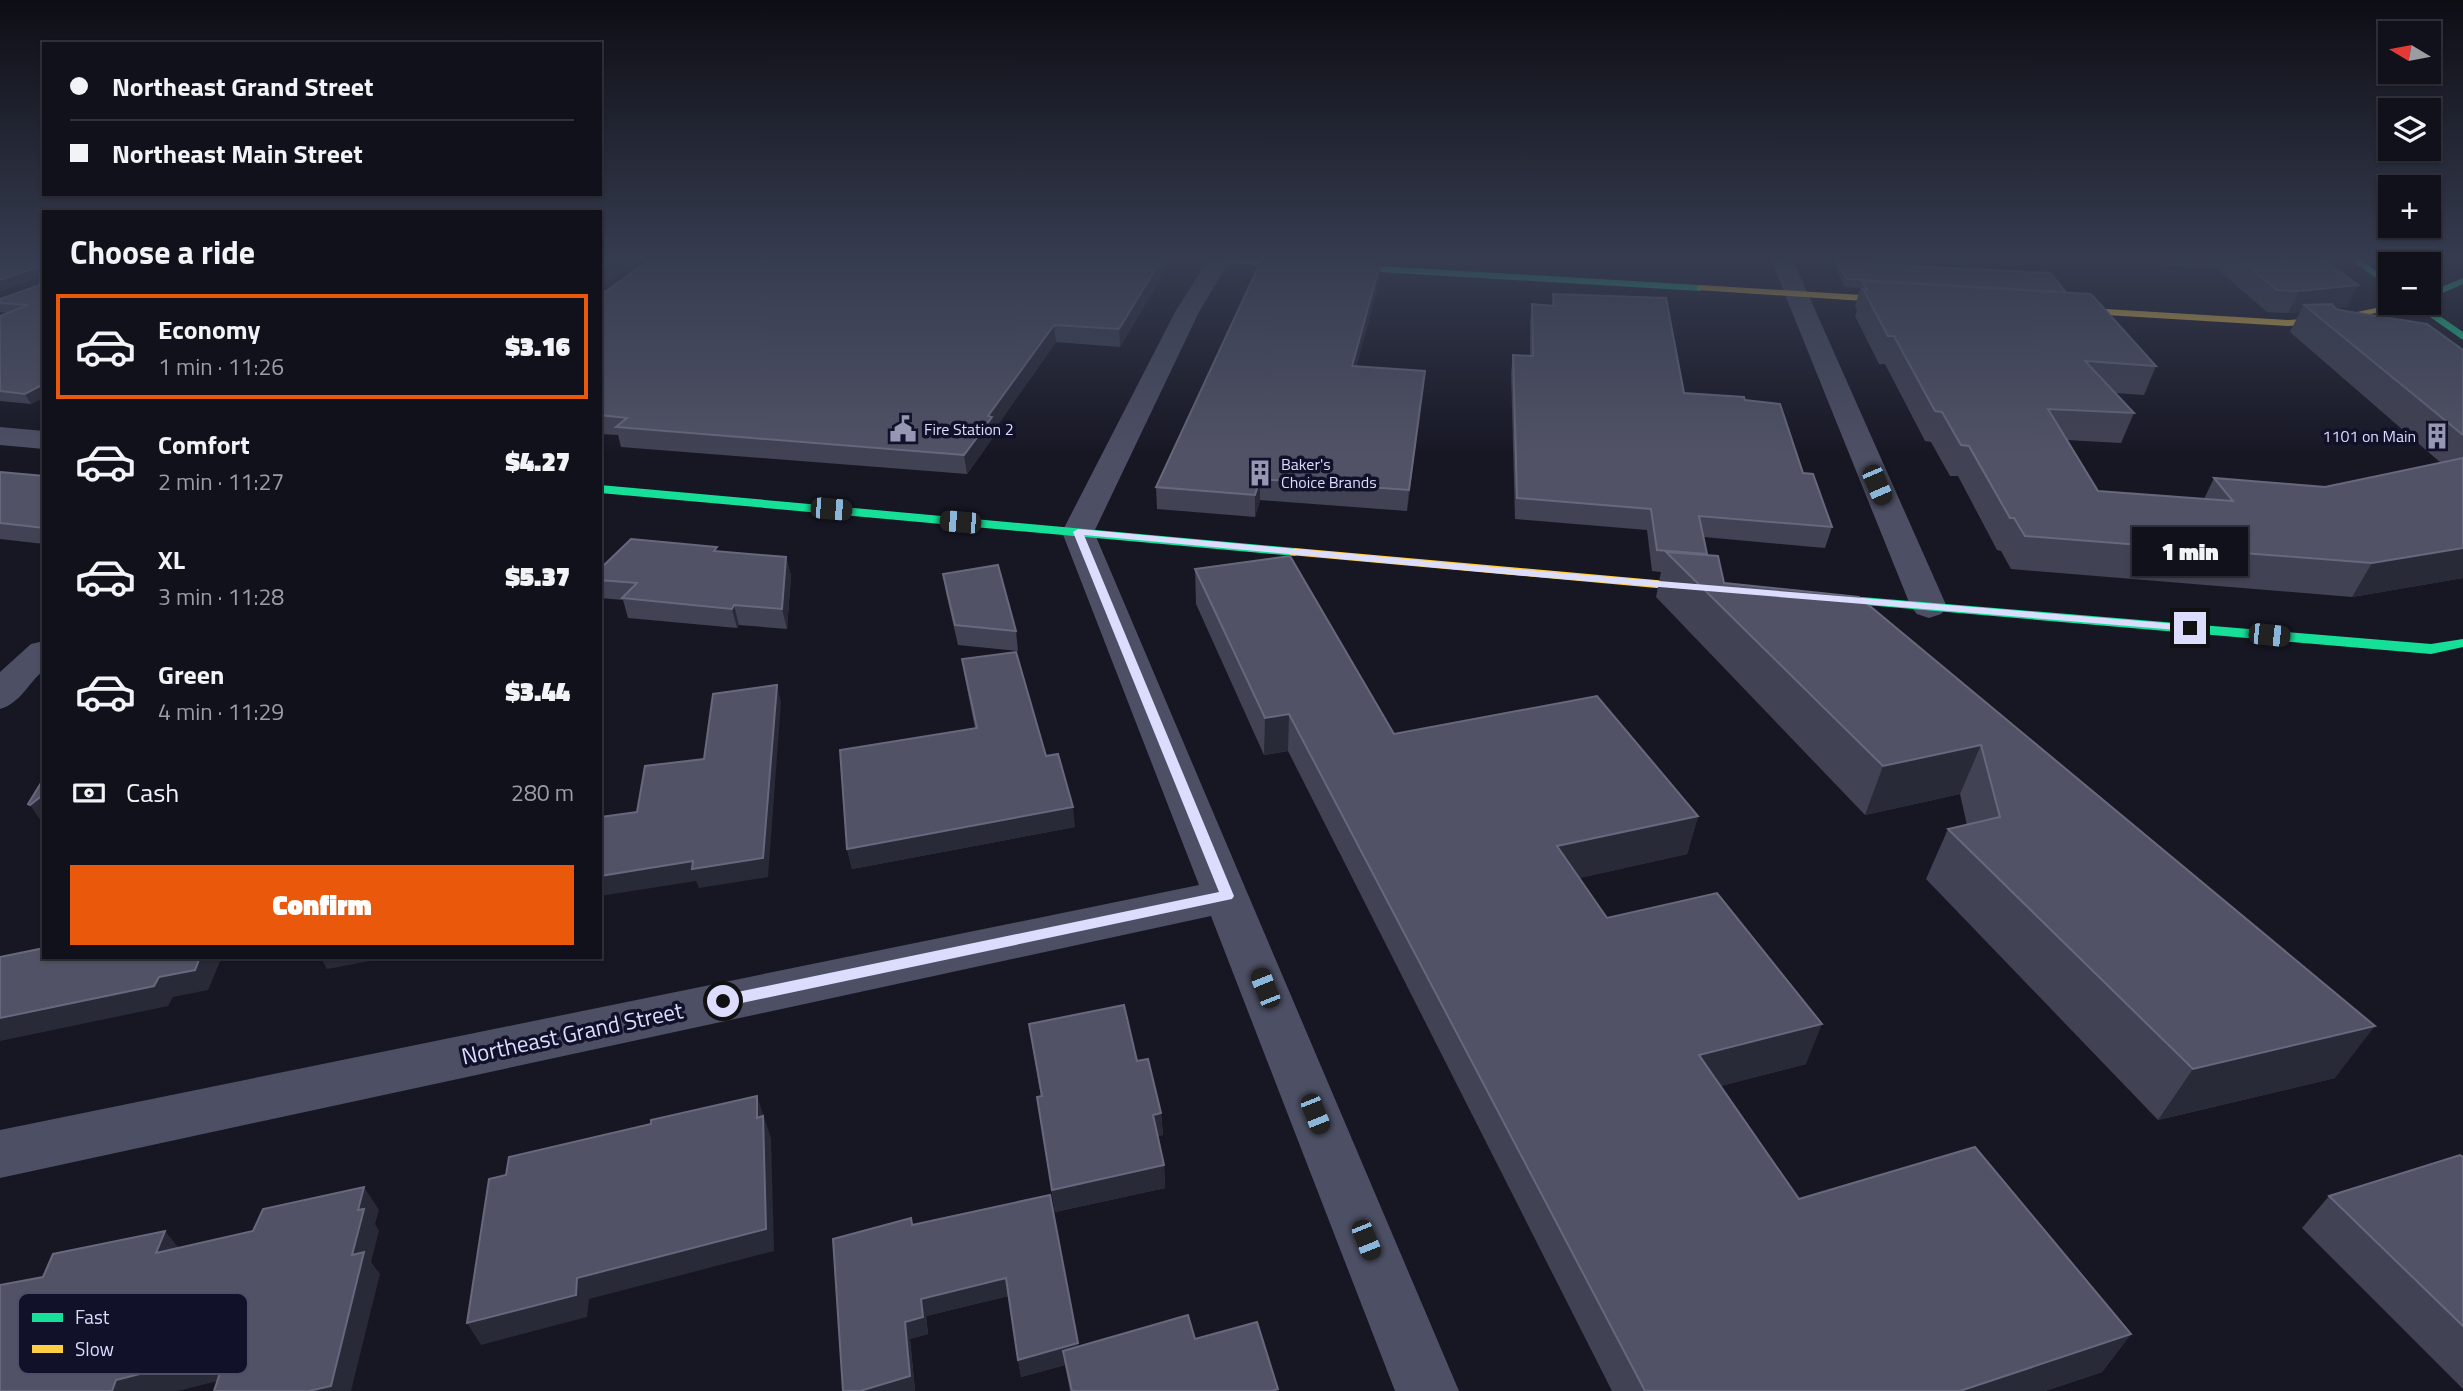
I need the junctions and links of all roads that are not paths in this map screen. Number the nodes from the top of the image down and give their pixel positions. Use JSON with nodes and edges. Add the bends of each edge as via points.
{"nodes":[{"id":1,"x":1181,"y":325,"type":"edge"},
{"id":2,"x":1809,"y":325,"type":"edge"},
{"id":3,"x":2303,"y":325,"type":"edge"},
{"id":4,"x":2437,"y":325,"type":"edge"},
{"id":5,"x":2357,"y":332,"type":"edge"},
{"id":6,"x":2459,"y":345,"type":"edge"},
{"id":7,"x":0,"y":436,"type":"edge"},
{"id":8,"x":42,"y":440,"type":"edge"},
{"id":9,"x":602,"y":488,"type":"edge"},
{"id":10,"x":1078,"y":532,"type":"junction"},
{"id":11,"x":1728,"y":590,"type":"edge"},
{"id":12,"x":1796,"y":596,"type":"edge"},
{"id":13,"x":1929,"y":607,"type":"junction"},
{"id":14,"x":2463,"y":643,"type":"edge"},
{"id":15,"x":42,"y":654,"type":"edge"},
{"id":16,"x":0,"y":697,"type":"edge"},
{"id":17,"x":1227,"y":896,"type":"junction"},
{"id":18,"x":0,"y":1154,"type":"edge"},
{"id":19,"x":1427,"y":1391,"type":"edge"}],
"edges":[{"from":1,"to":10,"type":"street"},
{"from":2,"to":13,"type":"street"},
{"from":3,"to":5,"type":"street"},
{"from":4,"to":6,"type":"street"},
{"from":7,"to":8,"type":"street"},
{"from":9,"to":10,"type":"street"},
{"from":10,"to":11,"type":"street"},
{"from":10,"to":17,"type":"street"},
{"from":12,"to":13,"type":"street"},
{"from":13,"to":14,"type":"street","via":[[2431,649]]},
{"from":15,"to":16,"type":"street","via":[[21,670]]},
{"from":17,"to":18,"type":"street","name":"Northeast Grand Street"},
{"from":17,"to":19,"type":"street"}]}
